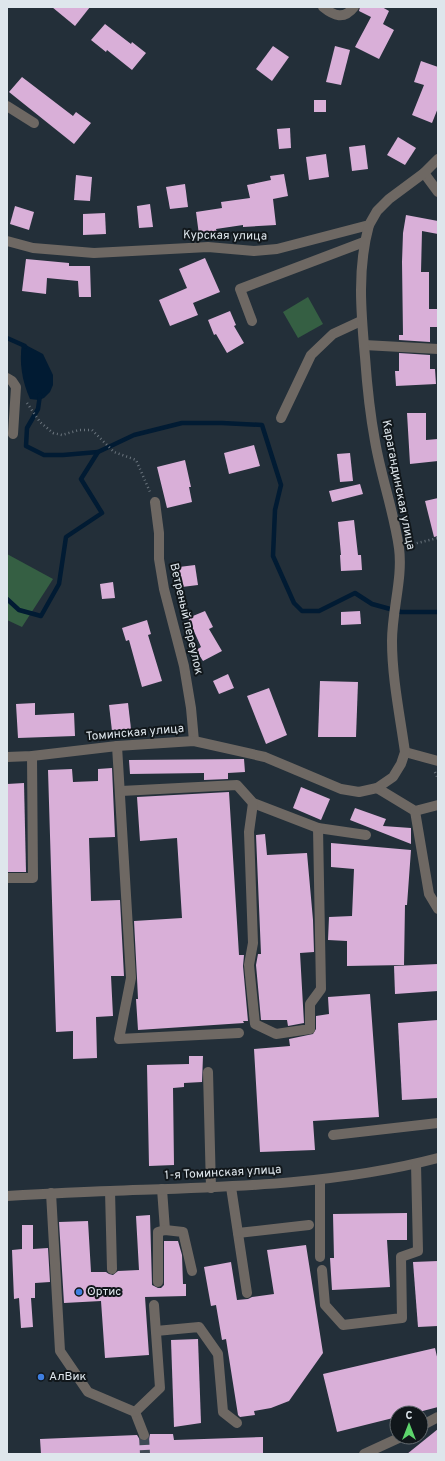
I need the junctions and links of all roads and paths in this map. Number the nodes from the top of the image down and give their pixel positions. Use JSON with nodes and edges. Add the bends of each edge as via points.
{"nodes":[{"id":1,"x":323,"y":7,"type":"edge"},
{"id":2,"x":354,"y":7,"type":"edge"},
{"id":3,"x":7,"y":106,"type":"edge"},
{"id":4,"x":34,"y":123,"type":"dead end"},
{"id":5,"x":438,"y":159,"type":"edge"},
{"id":6,"x":424,"y":173,"type":"junction"},
{"id":7,"x":438,"y":192,"type":"edge"},
{"id":8,"x":369,"y":225,"type":"junction"},
{"id":9,"x":7,"y":241,"type":"edge"},
{"id":10,"x":364,"y":242,"type":"junction"},
{"id":11,"x":252,"y":320,"type":"dead end"},
{"id":12,"x":361,"y":321,"type":"junction"},
{"id":13,"x":364,"y":345,"type":"junction"},
{"id":14,"x":438,"y":349,"type":"edge"},
{"id":15,"x":7,"y":378,"type":"edge"},
{"id":16,"x":16,"y":387,"type":"junction"},
{"id":17,"x":281,"y":418,"type":"dead end"},
{"id":18,"x":13,"y":434,"type":"dead end"},
{"id":19,"x":155,"y":502,"type":"joint"},
{"id":20,"x":438,"y":538,"type":"edge"},
{"id":21,"x":399,"y":548,"type":"junction"},
{"id":22,"x":194,"y":741,"type":"junction"},
{"id":23,"x":117,"y":746,"type":"junction"},
{"id":24,"x":405,"y":752,"type":"junction"},
{"id":25,"x":32,"y":756,"type":"junction"},
{"id":26,"x":7,"y":757,"type":"edge"},
{"id":27,"x":438,"y":761,"type":"edge"},
{"id":28,"x":378,"y":788,"type":"junction"},
{"id":29,"x":121,"y":791,"type":"junction"},
{"id":30,"x":253,"y":802,"type":"junction"},
{"id":31,"x":438,"y":805,"type":"edge"},
{"id":32,"x":415,"y":811,"type":"junction"},
{"id":33,"x":318,"y":828,"type":"junction"},
{"id":34,"x":366,"y":835,"type":"dead end"},
{"id":35,"x":7,"y":878,"type":"edge"},
{"id":36,"x":438,"y":909,"type":"edge"},
{"id":37,"x":239,"y":1033,"type":"dead end"},
{"id":38,"x":208,"y":1072,"type":"dead end"},
{"id":39,"x":438,"y":1123,"type":"edge"},
{"id":40,"x":333,"y":1135,"type":"dead end"},
{"id":41,"x":438,"y":1158,"type":"edge"},
{"id":42,"x":416,"y":1164,"type":"junction"},
{"id":43,"x":320,"y":1180,"type":"junction"},
{"id":44,"x":231,"y":1187,"type":"junction"},
{"id":45,"x":211,"y":1188,"type":"junction"},
{"id":46,"x":162,"y":1189,"type":"junction"},
{"id":47,"x":110,"y":1190,"type":"junction"},
{"id":48,"x":51,"y":1193,"type":"junction"},
{"id":49,"x":7,"y":1196,"type":"edge"},
{"id":50,"x":309,"y":1225,"type":"dead end"},
{"id":51,"x":164,"y":1230,"type":"junction"},
{"id":52,"x":238,"y":1233,"type":"junction"},
{"id":53,"x":320,"y":1257,"type":"dead end"},
{"id":54,"x":112,"y":1269,"type":"dead end"},
{"id":55,"x":322,"y":1270,"type":"dead end"},
{"id":56,"x":192,"y":1271,"type":"dead end"},
{"id":57,"x":158,"y":1282,"type":"dead end"},
{"id":58,"x":247,"y":1293,"type":"dead end"},
{"id":59,"x":154,"y":1305,"type":"dead end"},
{"id":60,"x":156,"y":1331,"type":"junction"},
{"id":61,"x":135,"y":1412,"type":"junction"},
{"id":62,"x":438,"y":1417,"type":"edge"},
{"id":63,"x":429,"y":1422,"type":"edge"},
{"id":64,"x":237,"y":1423,"type":"dead end"},
{"id":65,"x":144,"y":1435,"type":"tunnel mouth"},
{"id":66,"x":389,"y":1443,"type":"edge"},
{"id":67,"x":366,"y":1454,"type":"edge"}],
"edges":[{"from":1,"to":2,"type":"street","via":[[340,16],[350,12]]},
{"from":3,"to":4,"type":"street"},
{"from":5,"to":6,"type":"street"},
{"from":6,"to":7,"type":"street"},
{"from":6,"to":8,"type":"street","via":[[389,198]]},
{"from":8,"to":9,"type":"street","name":"Курская улица","via":[[277,249],[254,251],[208,247],[94,253],[33,248]]},
{"from":8,"to":10,"type":"street","name":"Карагандинская улица"},
{"from":10,"to":11,"type":"street","via":[[240,289]]},
{"from":10,"to":12,"type":"street","name":"Карагандинская улица","via":[[361,266]]},
{"from":12,"to":13,"type":"street","name":"Карагандинская улица"},
{"from":12,"to":17,"type":"street","via":[[333,334],[311,355]]},
{"from":13,"to":14,"type":"street"},
{"from":13,"to":21,"type":"street","name":"Карагандинская улица","via":[[375,442]]},
{"from":15,"to":16,"type":"street"},
{"from":16,"to":18,"type":"street"},
{"from":16,"to":19,"type":"path","via":[[40,422],[53,433],[62,435],[79,430],[92,430],[114,452],[136,460]]},
{"from":19,"to":22,"type":"street","name":"Ветреный переулок","via":[[160,532],[159,559],[184,666]]},
{"from":20,"to":21,"type":"path"},
{"from":21,"to":24,"type":"street","name":"Карагандинская улица","via":[[400,568],[393,612],[392,641]]},
{"from":22,"to":23,"type":"street","name":"Томинская улица"},
{"from":22,"to":28,"type":"street","name":"Томинская улица","via":[[265,757],[342,789],[359,792]]},
{"from":23,"to":25,"type":"street","name":"Томинская улица"},
{"from":23,"to":29,"type":"street"},
{"from":24,"to":27,"type":"street"},
{"from":24,"to":28,"type":"street","name":"Карагандинская улица","via":[[402,764],[393,777]]},
{"from":25,"to":26,"type":"street","name":"Томинская улица"},
{"from":25,"to":35,"type":"street","via":[[33,878]]},
{"from":28,"to":32,"type":"street"},
{"from":29,"to":30,"type":"street","via":[[237,785]]},
{"from":29,"to":37,"type":"street","via":[[131,978],[119,1039]]},
{"from":30,"to":33,"type":"street"},
{"from":30,"to":33,"type":"street","via":[[249,832],[253,943],[249,965],[255,1024],[276,1034],[310,1029],[310,1004],[321,989]]},
{"from":31,"to":32,"type":"street"},
{"from":32,"to":36,"type":"street","via":[[429,894]]},
{"from":33,"to":34,"type":"street"},
{"from":38,"to":45,"type":"street"},
{"from":39,"to":40,"type":"street"},
{"from":41,"to":42,"type":"street","name":"1-я Томинская улица"},
{"from":42,"to":43,"type":"street","name":"1-я Томинская улица"},
{"from":42,"to":55,"type":"street","via":[[418,1251],[401,1257],[402,1318],[343,1325],[325,1305]]},
{"from":43,"to":44,"type":"street","name":"1-я Томинская улица"},
{"from":43,"to":53,"type":"street"},
{"from":44,"to":45,"type":"street","name":"1-я Томинская улица"},
{"from":44,"to":52,"type":"street"},
{"from":45,"to":46,"type":"street","name":"1-я Томинская улица"},
{"from":46,"to":47,"type":"street","name":"1-я Томинская улица"},
{"from":46,"to":51,"type":"street"},
{"from":47,"to":48,"type":"street","name":"1-я Томинская улица"},
{"from":47,"to":54,"type":"street"},
{"from":48,"to":49,"type":"street","name":"1-я Томинская улица"},
{"from":48,"to":61,"type":"street","via":[[60,1351],[88,1392]]},
{"from":50,"to":52,"type":"street"},
{"from":51,"to":56,"type":"street","via":[[183,1232]]},
{"from":51,"to":57,"type":"street","via":[[158,1232]]},
{"from":52,"to":58,"type":"street"},
{"from":59,"to":60,"type":"street"},
{"from":60,"to":61,"type":"street","via":[[160,1388]]},
{"from":60,"to":64,"type":"street","via":[[199,1327],[218,1354],[223,1412]]},
{"from":61,"to":65,"type":"street"},
{"from":62,"to":63,"type":"street"},
{"from":66,"to":67,"type":"street"}]}
